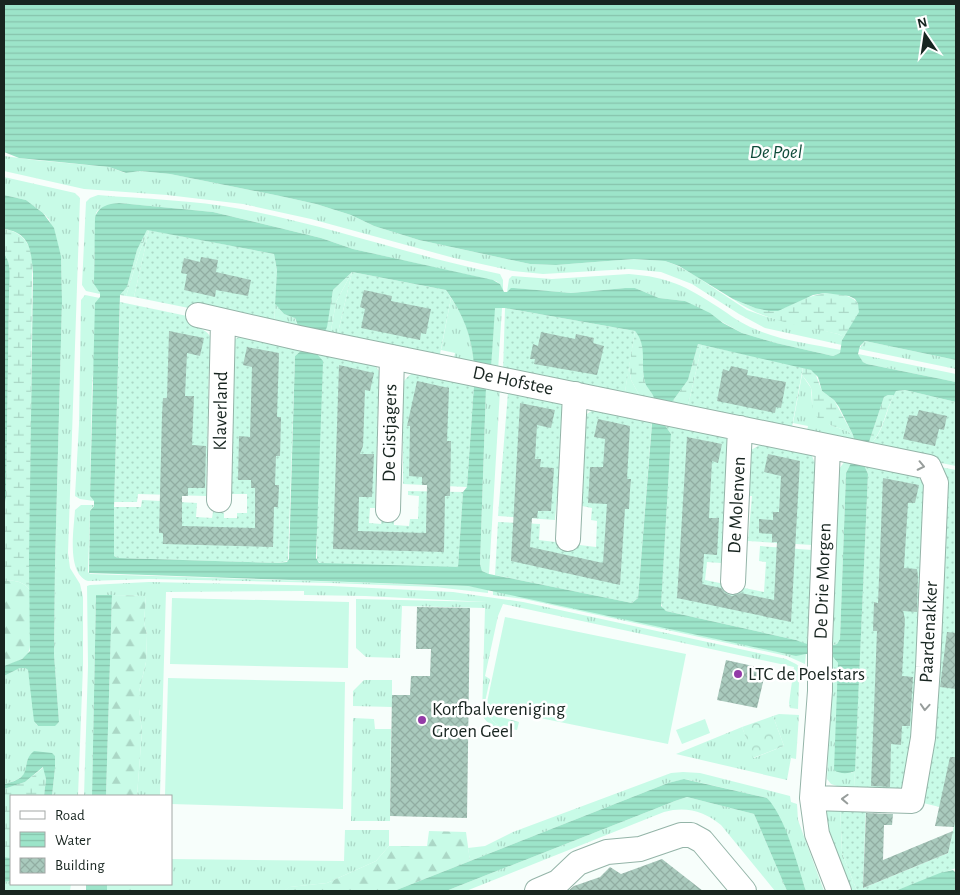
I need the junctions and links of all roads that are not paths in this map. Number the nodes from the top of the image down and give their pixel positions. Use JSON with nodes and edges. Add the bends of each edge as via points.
{"nodes":[{"id":1,"x":198,"y":315,"type":"dead end"},
{"id":2,"x":223,"y":322,"type":"junction"},
{"id":3,"x":392,"y":357,"type":"junction"},
{"id":4,"x":575,"y":394,"type":"junction"},
{"id":5,"x":740,"y":428,"type":"junction"},
{"id":6,"x":839,"y":449,"type":"junction"},
{"id":7,"x":219,"y":500,"type":"dead end"},
{"id":8,"x":388,"y":510,"type":"dead end"},
{"id":9,"x":568,"y":539,"type":"dead end"},
{"id":10,"x":733,"y":582,"type":"dead end"},
{"id":11,"x":812,"y":798,"type":"junction"},
{"id":12,"x":537,"y":891,"type":"edge"},
{"id":13,"x":744,"y":891,"type":"edge"},
{"id":14,"x":839,"y":891,"type":"edge"}],
"edges":[{"from":1,"to":2,"type":"street","name":"De Hofstee"},
{"from":2,"to":3,"type":"street","name":"De Hofstee"},
{"from":2,"to":7,"type":"street","name":"Klaverland"},
{"from":3,"to":4,"type":"street","name":"De Hofstee"},
{"from":3,"to":8,"type":"street","name":"De Gistjagers"},
{"from":4,"to":5,"type":"street","name":"De Hofstee"},
{"from":4,"to":9,"type":"street"},
{"from":5,"to":6,"type":"street","name":"De Hofstee"},
{"from":5,"to":10,"type":"street","name":"De Molenven"},
{"from":6,"to":11,"type":"street","name":"De Drie Morgen","via":[[820,651]]},
{"from":6,"to":11,"type":"street","name":"Paardenakker","one_way":true,"via":[[929,467],[936,482],[923,738],[912,801]]},
{"from":11,"to":14,"type":"street","name":"De Drie Morgen","via":[[818,834]]},
{"from":12,"to":13,"type":"street","via":[[558,882],[578,864],[608,852],[633,851],[686,834],[702,841]]}]}
